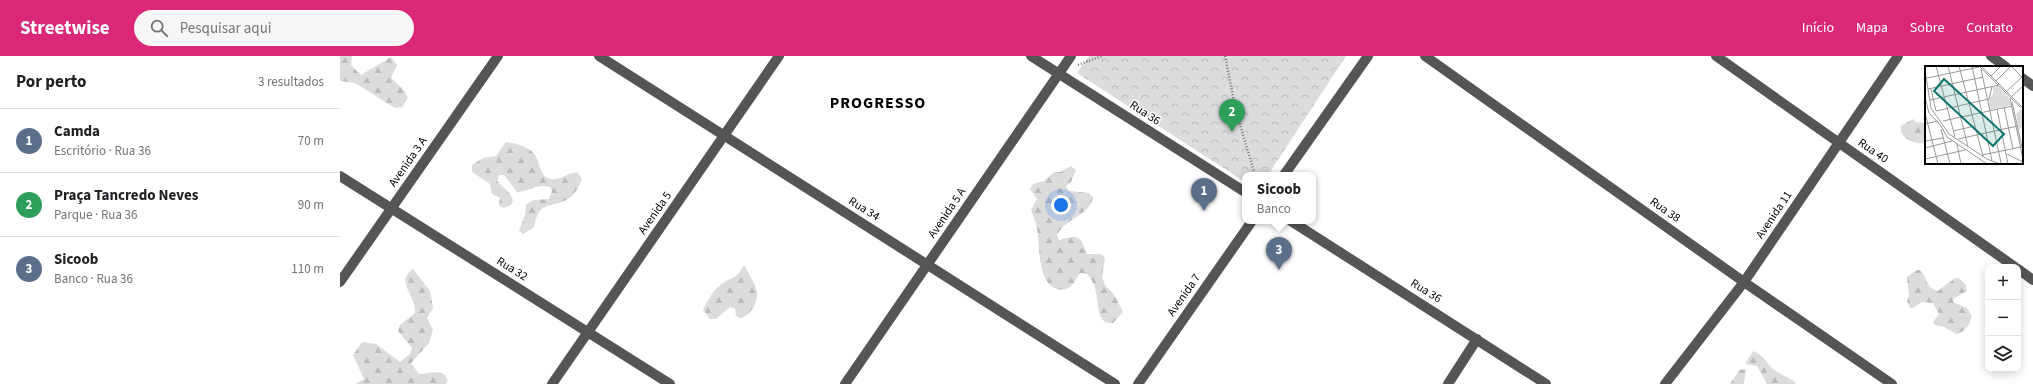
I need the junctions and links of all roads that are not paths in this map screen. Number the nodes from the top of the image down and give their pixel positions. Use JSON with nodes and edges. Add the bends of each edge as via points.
{"nodes":[{"id":1,"x":498,"y":56,"type":"edge"},
{"id":2,"x":599,"y":56,"type":"edge"},
{"id":3,"x":779,"y":56,"type":"edge"},
{"id":4,"x":1031,"y":56,"type":"edge"},
{"id":5,"x":1071,"y":56,"type":"edge"},
{"id":6,"x":1368,"y":56,"type":"edge"},
{"id":7,"x":1425,"y":56,"type":"edge"},
{"id":8,"x":1716,"y":56,"type":"edge"},
{"id":9,"x":1898,"y":56,"type":"edge"},
{"id":10,"x":1991,"y":56,"type":"edge"},
{"id":11,"x":2005,"y":66,"type":"edge"},
{"id":12,"x":1059,"y":73,"type":"junction"},
{"id":13,"x":2023,"y":79,"type":"edge"},
{"id":14,"x":2033,"y":86,"type":"edge"},
{"id":15,"x":724,"y":136,"type":"junction"},
{"id":16,"x":1839,"y":143,"type":"junction"},
{"id":17,"x":1286,"y":172,"type":"edge"},
{"id":18,"x":340,"y":176,"type":"edge"},
{"id":19,"x":1242,"y":190,"type":"edge"},
{"id":20,"x":392,"y":209,"type":"junction"},
{"id":21,"x":1250,"y":224,"type":"edge"},
{"id":22,"x":1296,"y":224,"type":"edge"},
{"id":23,"x":2011,"y":264,"type":"edge"},
{"id":24,"x":927,"y":265,"type":"junction"},
{"id":25,"x":2021,"y":271,"type":"edge"},
{"id":26,"x":2033,"y":280,"type":"edge"},
{"id":27,"x":340,"y":282,"type":"edge"},
{"id":28,"x":1744,"y":282,"type":"junction"},
{"id":29,"x":588,"y":332,"type":"junction"},
{"id":30,"x":1477,"y":340,"type":"junction"},
{"id":31,"x":552,"y":384,"type":"edge"},
{"id":32,"x":670,"y":384,"type":"edge"},
{"id":33,"x":845,"y":384,"type":"edge"},
{"id":34,"x":1115,"y":384,"type":"edge"},
{"id":35,"x":1138,"y":384,"type":"edge"},
{"id":36,"x":1448,"y":384,"type":"edge"},
{"id":37,"x":1546,"y":384,"type":"edge"},
{"id":38,"x":1665,"y":384,"type":"edge"},
{"id":39,"x":1892,"y":384,"type":"edge"}],
"edges":[{"from":1,"to":20,"type":"street","name":"Avenida 3 A"},
{"from":2,"to":15,"type":"street","name":"Rua 34"},
{"from":3,"to":15,"type":"street","name":"Avenida 5"},
{"from":4,"to":12,"type":"street","name":"Rua 36"},
{"from":5,"to":12,"type":"street","name":"Avenida 5 A"},
{"from":6,"to":17,"type":"street"},
{"from":7,"to":28,"type":"street","name":"Rua 38"},
{"from":8,"to":16,"type":"street","name":"Rua 40"},
{"from":9,"to":16,"type":"street","name":"Avenida 11"},
{"from":10,"to":11,"type":"street"},
{"from":12,"to":19,"type":"street","name":"Rua 36"},
{"from":12,"to":24,"type":"street","name":"Avenida 5 A"},
{"from":13,"to":14,"type":"street"},
{"from":15,"to":24,"type":"street","name":"Rua 34"},
{"from":15,"to":29,"type":"street","name":"Avenida 5"},
{"from":16,"to":23,"type":"street","name":"Rua 40"},
{"from":16,"to":28,"type":"street","name":"Avenida 11"},
{"from":18,"to":20,"type":"street","name":"Rua 32"},
{"from":20,"to":27,"type":"street","name":"Avenida 3 A"},
{"from":20,"to":29,"type":"street","name":"Rua 32"},
{"from":21,"to":35,"type":"street","name":"Avenida 7"},
{"from":22,"to":30,"type":"street","name":"Rua 36"},
{"from":24,"to":33,"type":"street","name":"Avenida 5 A"},
{"from":24,"to":34,"type":"street","name":"Rua 34"},
{"from":25,"to":26,"type":"street"},
{"from":28,"to":38,"type":"street","name":"Avenida 11"},
{"from":28,"to":39,"type":"street","name":"Rua 38"},
{"from":29,"to":31,"type":"street","name":"Avenida 5"},
{"from":29,"to":32,"type":"street","name":"Rua 32"},
{"from":30,"to":36,"type":"street"},
{"from":30,"to":37,"type":"street","name":"Rua 36"}]}
